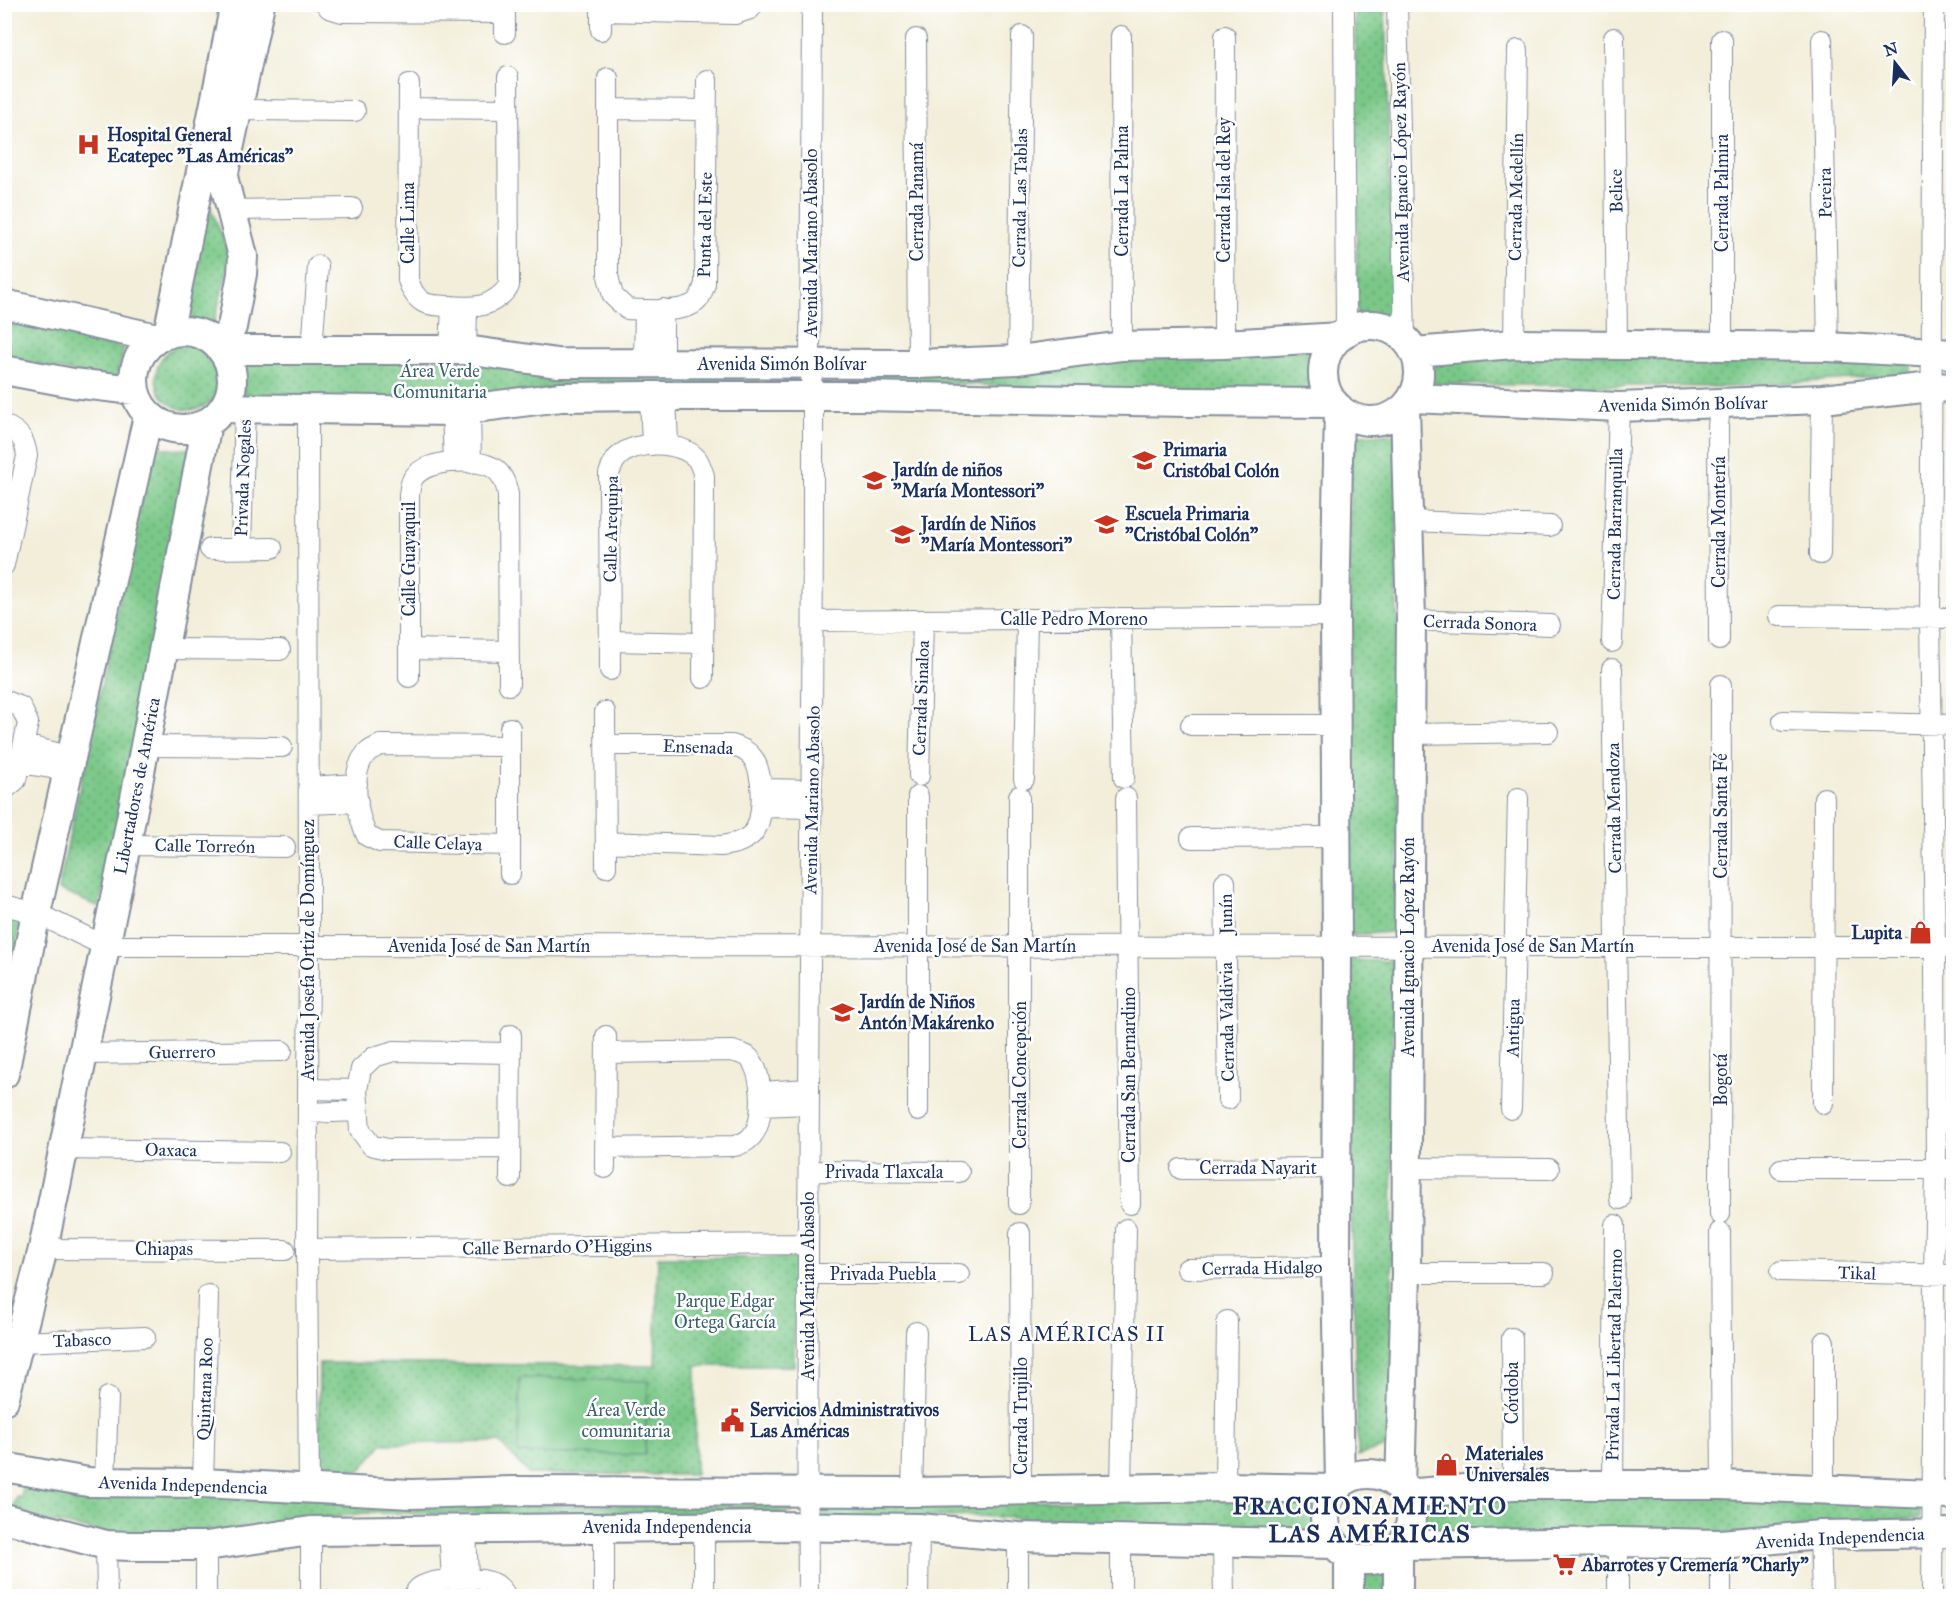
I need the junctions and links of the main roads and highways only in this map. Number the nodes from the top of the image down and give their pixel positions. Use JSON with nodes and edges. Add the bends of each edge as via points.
{"nodes":[{"id":1,"x":235,"y":4,"type":"edge"},
{"id":2,"x":260,"y":4,"type":"edge"},
{"id":3,"x":4,"y":304,"type":"edge"},
{"id":4,"x":1343,"y":335,"type":"junction"},
{"id":5,"x":163,"y":336,"type":"junction"},
{"id":6,"x":1410,"y":345,"type":"junction"},
{"id":7,"x":222,"y":351,"type":"junction"},
{"id":8,"x":1943,"y":354,"type":"edge"},
{"id":9,"x":5,"y":376,"type":"edge"},
{"id":10,"x":1943,"y":388,"type":"edge"},
{"id":11,"x":134,"y":390,"type":"junction"},
{"id":12,"x":1408,"y":403,"type":"junction"},
{"id":13,"x":1336,"y":406,"type":"junction"},
{"id":14,"x":225,"y":413,"type":"junction"},
{"id":15,"x":148,"y":416,"type":"junction"},
{"id":16,"x":4,"y":1074,"type":"edge"},
{"id":17,"x":4,"y":1400,"type":"edge"},
{"id":18,"x":4,"y":1467,"type":"edge"},
{"id":19,"x":1337,"y":1487,"type":"junction"},
{"id":20,"x":1402,"y":1490,"type":"junction"},
{"id":21,"x":1943,"y":1495,"type":"edge"},
{"id":22,"x":4,"y":1518,"type":"edge"},
{"id":23,"x":1943,"y":1533,"type":"edge"},
{"id":24,"x":1400,"y":1547,"type":"junction"},
{"id":25,"x":1341,"y":1551,"type":"junction"},
{"id":26,"x":1349,"y":1596,"type":"edge"},
{"id":27,"x":1398,"y":1596,"type":"edge"}],
"edges":[{"from":1,"to":5,"type":"main road"},
{"from":2,"to":7,"type":"main road","via":[[223,177],[243,256],[232,327]]},
{"from":3,"to":5,"type":"main road"},
{"from":4,"to":6,"type":"main road","via":[[1358,327],[1377,326],[1395,331]]},
{"from":4,"to":7,"type":"main road","name":"Avenida Simón Bolívar","via":[[1224,344],[1122,346],[1018,360],[918,364],[557,363],[458,350]]},
{"from":4,"to":13,"type":"main road","via":[[1330,348],[1323,376]]},
{"from":5,"to":7,"type":"main road","via":[[195,333]]},
{"from":5,"to":11,"type":"main road","via":[[143,351],[135,366]]},
{"from":6,"to":8,"type":"main road","via":[[1722,345]]},
{"from":6,"to":12,"type":"main road","via":[[1419,367],[1418,383]]},
{"from":7,"to":14,"type":"main road","via":[[232,382]]},
{"from":9,"to":11,"type":"main road"},
{"from":10,"to":12,"type":"main road","name":"Avenida Simón Bolívar","via":[[1822,399],[1619,407]]},
{"from":11,"to":15,"type":"main road"},
{"from":12,"to":13,"type":"main road","via":[[1393,416],[1379,420],[1351,416]]},
{"from":12,"to":20,"type":"main road","name":"Avenida Ignacio López Rayón","via":[[1411,620]]},
{"from":13,"to":14,"type":"main road","name":"Avenida Simón Bolívar","via":[[658,396],[561,397],[461,411],[308,409]]},
{"from":13,"to":19,"type":"main road"},
{"from":14,"to":15,"type":"main road","via":[[193,428],[177,429]]},
{"from":14,"to":17,"type":"main road","name":"Libertadores de América","via":[[165,650],[43,1249]]},
{"from":15,"to":16,"type":"main road","via":[[36,913]]},
{"from":18,"to":19,"type":"main road","name":"Avenida Independencia","via":[[88,1482],[202,1483],[411,1494]]},
{"from":19,"to":20,"type":"main road","via":[[1357,1476],[1377,1474]]},
{"from":19,"to":25,"type":"main road","via":[[1324,1516],[1326,1531]]},
{"from":20,"to":21,"type":"main road","via":[[1513,1485],[1722,1485]]},
{"from":20,"to":24,"type":"main road","via":[[1411,1506],[1412,1520]]},
{"from":22,"to":25,"type":"main road","name":"Avenida Independencia","via":[[106,1545],[206,1546],[311,1531],[704,1526],[919,1528],[1018,1537]]},
{"from":23,"to":24,"type":"main road","name":"Avenida Independencia","via":[[1820,1535],[1721,1544]]},
{"from":24,"to":25,"type":"main road","via":[[1383,1559],[1366,1561]]},
{"from":24,"to":27,"type":"main road"},
{"from":25,"to":26,"type":"main road"}]}
